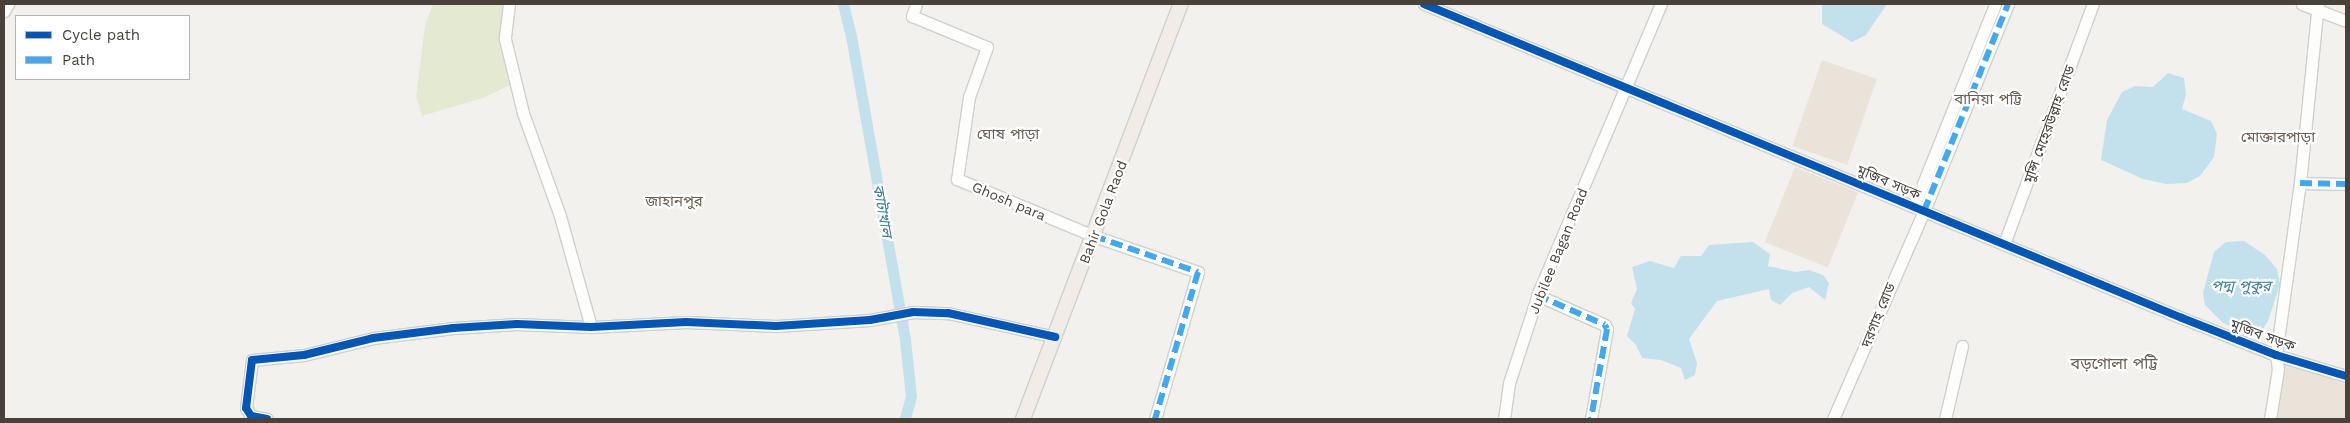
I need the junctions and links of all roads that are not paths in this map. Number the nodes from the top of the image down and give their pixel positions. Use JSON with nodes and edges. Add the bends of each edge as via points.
{"nodes":[{"id":1,"x":8,"y":4,"type":"edge"},
{"id":2,"x":509,"y":4,"type":"edge"},
{"id":3,"x":916,"y":4,"type":"edge"},
{"id":4,"x":1181,"y":4,"type":"edge"},
{"id":5,"x":1424,"y":4,"type":"edge"},
{"id":6,"x":1661,"y":4,"type":"edge"},
{"id":7,"x":1995,"y":4,"type":"edge"},
{"id":8,"x":2008,"y":4,"type":"edge"},
{"id":9,"x":2093,"y":4,"type":"edge"},
{"id":10,"x":2302,"y":4,"type":"edge"},
{"id":11,"x":2318,"y":7,"type":"edge"},
{"id":12,"x":4,"y":11,"type":"edge"},
{"id":13,"x":2346,"y":20,"type":"edge"},
{"id":14,"x":1626,"y":87,"type":"junction"},
{"id":15,"x":2300,"y":183,"type":"junction"},
{"id":16,"x":2346,"y":184,"type":"edge"},
{"id":17,"x":1919,"y":209,"type":"junction"},
{"id":18,"x":1094,"y":236,"type":"junction"},
{"id":19,"x":2004,"y":244,"type":"junction"},
{"id":20,"x":1538,"y":296,"type":"junction"},
{"id":21,"x":591,"y":327,"type":"junction"},
{"id":22,"x":1055,"y":337,"type":"junction"},
{"id":23,"x":1962,"y":346,"type":"dead end"},
{"id":24,"x":2276,"y":355,"type":"junction"},
{"id":25,"x":2346,"y":376,"type":"edge"},
{"id":26,"x":267,"y":419,"type":"edge"},
{"id":27,"x":1023,"y":419,"type":"edge"},
{"id":28,"x":1156,"y":419,"type":"edge"},
{"id":29,"x":1504,"y":419,"type":"edge"},
{"id":30,"x":1591,"y":419,"type":"edge"},
{"id":31,"x":1833,"y":419,"type":"edge"},
{"id":32,"x":1945,"y":419,"type":"edge"},
{"id":33,"x":2270,"y":419,"type":"edge"}],
"edges":[{"from":1,"to":12,"type":"street"},
{"from":2,"to":21,"type":"street","via":[[505,39],[523,113],[560,216]]},
{"from":3,"to":18,"type":"street","name":"Ghosh para","via":[[912,16],[987,46],[969,97],[958,180]]},
{"from":4,"to":18,"type":"main road","name":"Bahir Gola Raod"},
{"from":5,"to":14,"type":"street","name":"মুজিব সড়ক"},
{"from":6,"to":14,"type":"street","name":"Jubilee Bagan Road"},
{"from":7,"to":17,"type":"street","name":"দরগাহ রোড"},
{"from":8,"to":17,"type":"street"},
{"from":9,"to":19,"type":"street","name":"মুন্সি মেহেরউল্লাহ রোড"},
{"from":10,"to":11,"type":"street"},
{"from":11,"to":13,"type":"street"},
{"from":11,"to":15,"type":"street"},
{"from":14,"to":17,"type":"street","name":"মুজিব সড়ক"},
{"from":14,"to":20,"type":"street","name":"Jubilee Bagan Road"},
{"from":15,"to":16,"type":"street"},
{"from":15,"to":24,"type":"street"},
{"from":17,"to":19,"type":"street","name":"মুজিব সড়ক"},
{"from":17,"to":31,"type":"street","name":"দরগাহ রোড"},
{"from":18,"to":22,"type":"main road","name":"Bahir Gola Raod"},
{"from":18,"to":28,"type":"street","via":[[1198,272]]},
{"from":19,"to":24,"type":"street","name":"মুজিব সড়ক"},
{"from":20,"to":29,"type":"street","name":"Jubilee Bagan Road","via":[[1510,383]]},
{"from":20,"to":30,"type":"street","via":[[1605,325],[1607,329]]},
{"from":21,"to":22,"type":"street","via":[[686,322],[776,326],[913,312],[948,313]]},
{"from":21,"to":26,"type":"street","via":[[517,324],[453,328],[373,338],[304,355],[252,360],[246,408],[251,416]]},
{"from":22,"to":27,"type":"main road","name":"Bahir Gola Raod"},
{"from":23,"to":32,"type":"street"},
{"from":24,"to":25,"type":"street","name":"মুজিব সড়ক"},
{"from":24,"to":33,"type":"street","via":[[2278,369]]}]}
